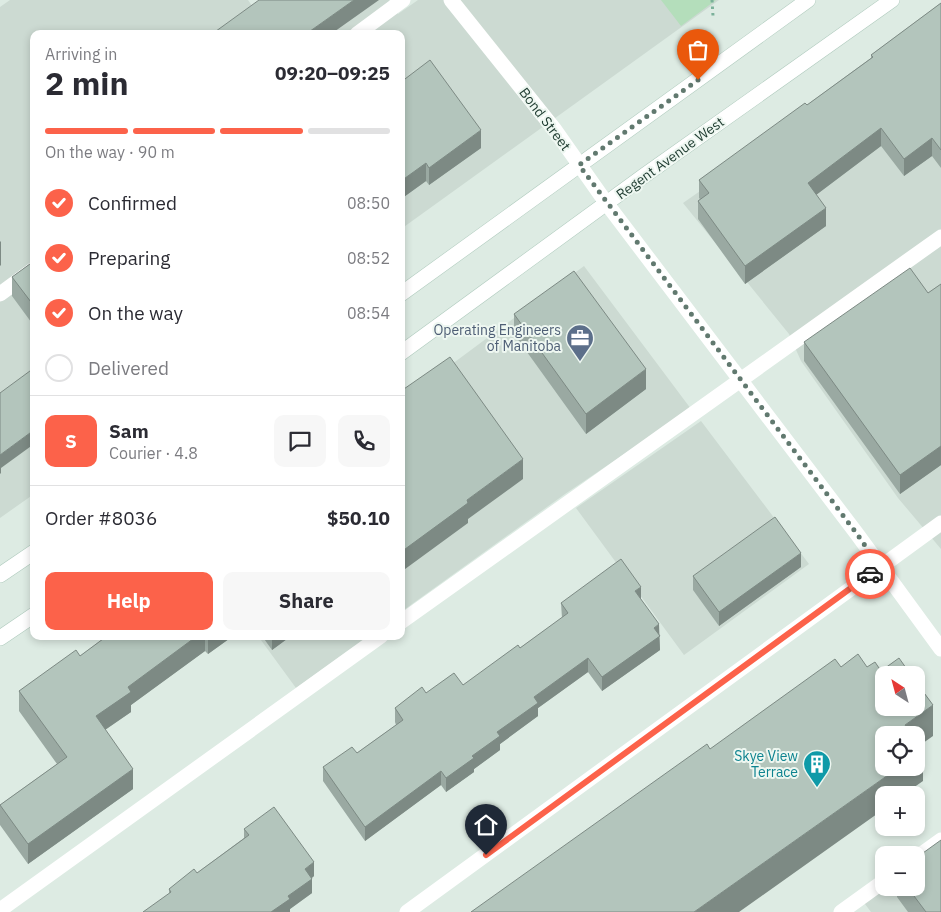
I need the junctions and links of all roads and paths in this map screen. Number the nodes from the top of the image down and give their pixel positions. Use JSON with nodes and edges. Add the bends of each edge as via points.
{"nodes":[{"id":1,"x":403,"y":0,"type":"edge"},
{"id":2,"x":451,"y":0,"type":"edge"},
{"id":3,"x":712,"y":0,"type":"edge"},
{"id":4,"x":808,"y":0,"type":"edge"},
{"id":5,"x":892,"y":0,"type":"edge"},
{"id":6,"x":713,"y":16,"type":"dead end"},
{"id":7,"x":362,"y":30,"type":"edge"},
{"id":8,"x":579,"y":165,"type":"junction"},
{"id":9,"x":607,"y":204,"type":"junction"},
{"id":10,"x":940,"y":238,"type":"edge"},
{"id":11,"x":30,"y":272,"type":"edge"},
{"id":12,"x":405,"y":291,"type":"edge"},
{"id":13,"x":0,"y":294,"type":"edge"},
{"id":14,"x":405,"y":350,"type":"edge"},
{"id":15,"x":739,"y":380,"type":"junction"},
{"id":16,"x":941,"y":523,"type":"edge"},
{"id":17,"x":30,"y":555,"type":"edge"},
{"id":18,"x":880,"y":567,"type":"junction"},
{"id":19,"x":0,"y":575,"type":"edge"},
{"id":20,"x":30,"y":618,"type":"edge"},
{"id":21,"x":405,"y":619,"type":"edge"},
{"id":22,"x":0,"y":638,"type":"edge"},
{"id":23,"x":375,"y":640,"type":"edge"},
{"id":24,"x":941,"y":649,"type":"edge"},
{"id":25,"x":941,"y":840,"type":"edge"},
{"id":26,"x":925,"y":852,"type":"edge"},
{"id":27,"x":875,"y":887,"type":"edge"},
{"id":28,"x":0,"y":910,"type":"edge"},
{"id":29,"x":407,"y":912,"type":"edge"},
{"id":30,"x":841,"y":912,"type":"edge"}],
"edges":[{"from":1,"to":7,"type":"street"},
{"from":2,"to":8,"type":"street","name":"Bond Street"},
{"from":3,"to":6,"type":"path"},
{"from":4,"to":8,"type":"street"},
{"from":5,"to":9,"type":"street","name":"Regent Avenue West"},
{"from":8,"to":9,"type":"street","name":"Bond Street"},
{"from":8,"to":12,"type":"street"},
{"from":9,"to":14,"type":"street","name":"Regent Avenue West"},
{"from":9,"to":15,"type":"street","name":"Bond Street"},
{"from":10,"to":15,"type":"street"},
{"from":11,"to":13,"type":"street"},
{"from":15,"to":18,"type":"street","name":"Bond Street"},
{"from":15,"to":21,"type":"street"},
{"from":16,"to":18,"type":"street"},
{"from":17,"to":19,"type":"street"},
{"from":18,"to":24,"type":"street","name":"Bond Street"},
{"from":18,"to":29,"type":"street"},
{"from":20,"to":22,"type":"street"},
{"from":23,"to":28,"type":"street"},
{"from":25,"to":26,"type":"street"},
{"from":27,"to":30,"type":"street"}]}
